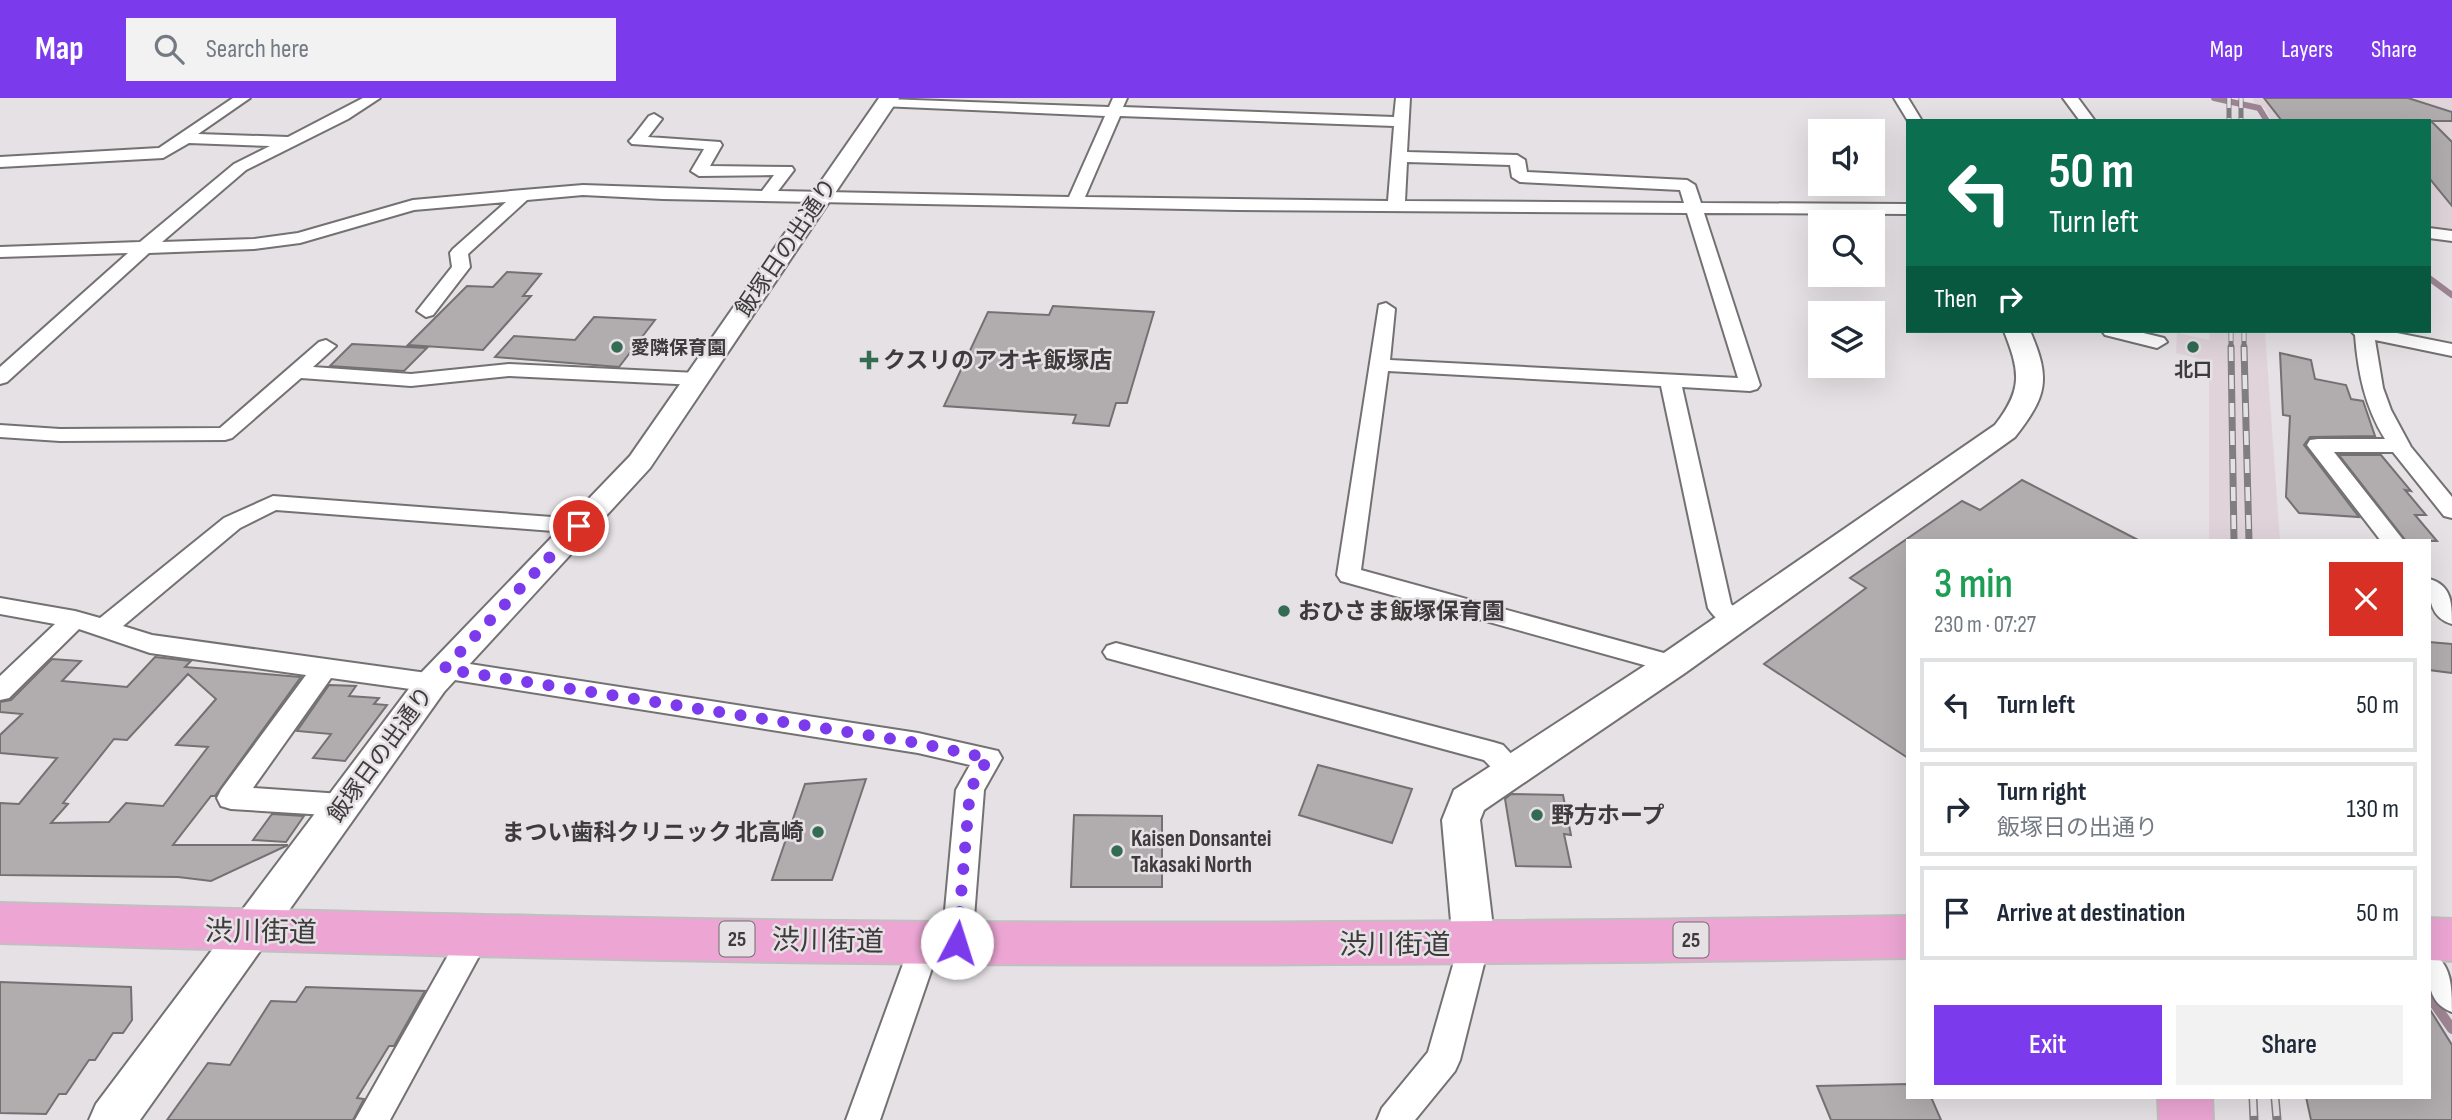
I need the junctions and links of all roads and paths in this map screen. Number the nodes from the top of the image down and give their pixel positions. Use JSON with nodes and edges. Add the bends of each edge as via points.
{"nodes":[{"id":1,"x":243,"y":98,"type":"edge"},
{"id":2,"x":373,"y":98,"type":"edge"},
{"id":3,"x":1403,"y":98,"type":"edge"},
{"id":4,"x":1901,"y":98,"type":"edge"},
{"id":5,"x":2070,"y":98,"type":"edge"},
{"id":6,"x":887,"y":100,"type":"edge"},
{"id":7,"x":1118,"y":104,"type":"edge"},
{"id":8,"x":654,"y":119,"type":"dead end"},
{"id":9,"x":1914,"y":119,"type":"edge"},
{"id":10,"x":2086,"y":119,"type":"edge"},
{"id":11,"x":1401,"y":122,"type":"junction"},
{"id":12,"x":186,"y":138,"type":"junction"},
{"id":13,"x":290,"y":142,"type":"junction"},
{"id":14,"x":1400,"y":157,"type":"junction"},
{"id":15,"x":0,"y":162,"type":"edge"},
{"id":16,"x":523,"y":195,"type":"junction"},
{"id":17,"x":766,"y":195,"type":"junction"},
{"id":18,"x":820,"y":197,"type":"junction"},
{"id":19,"x":1075,"y":201,"type":"junction"},
{"id":20,"x":1396,"y":206,"type":"junction"},
{"id":21,"x":1695,"y":208,"type":"junction"},
{"id":22,"x":1906,"y":209,"type":"edge"},
{"id":23,"x":2431,"y":233,"type":"edge"},
{"id":24,"x":2452,"y":236,"type":"edge"},
{"id":25,"x":144,"y":248,"type":"junction"},
{"id":26,"x":0,"y":252,"type":"edge"},
{"id":27,"x":1386,"y":309,"type":"dead end"},
{"id":28,"x":426,"y":311,"type":"dead end"},
{"id":29,"x":2018,"y":333,"type":"edge"},
{"id":30,"x":2120,"y":333,"type":"edge"},
{"id":31,"x":2362,"y":333,"type":"edge"},
{"id":32,"x":2371,"y":333,"type":"edge"},
{"id":33,"x":2157,"y":342,"type":"dead end"},
{"id":34,"x":326,"y":346,"type":"dead end"},
{"id":35,"x":2452,"y":350,"type":"edge"},
{"id":36,"x":1381,"y":365,"type":"junction"},
{"id":37,"x":296,"y":372,"type":"junction"},
{"id":38,"x":0,"y":378,"type":"edge"},
{"id":39,"x":697,"y":379,"type":"junction"},
{"id":40,"x":1670,"y":381,"type":"junction"},
{"id":41,"x":0,"y":430,"type":"edge"},
{"id":42,"x":2397,"y":446,"type":"junction"},
{"id":43,"x":2452,"y":511,"type":"edge"},
{"id":44,"x":579,"y":526,"type":"junction"},
{"id":45,"x":2391,"y":539,"type":"edge"},
{"id":46,"x":2431,"y":590,"type":"edge"},
{"id":47,"x":0,"y":606,"type":"edge"},
{"id":48,"x":2452,"y":616,"type":"edge"},
{"id":49,"x":75,"y":619,"type":"junction"},
{"id":50,"x":1735,"y":619,"type":"junction"},
{"id":51,"x":106,"y":627,"type":"junction"},
{"id":52,"x":1116,"y":652,"type":"dead end"},
{"id":53,"x":1673,"y":664,"type":"junction"},
{"id":54,"x":325,"y":667,"type":"junction"},
{"id":55,"x":438,"y":676,"type":"junction"},
{"id":56,"x":0,"y":691,"type":"edge"},
{"id":57,"x":1512,"y":770,"type":"junction"},
{"id":58,"x":342,"y":805,"type":"junction"},
{"id":59,"x":0,"y":923,"type":"edge"},
{"id":60,"x":250,"y":931,"type":"junction"},
{"id":61,"x":475,"y":936,"type":"junction"},
{"id":62,"x":1906,"y":937,"type":"edge"},
{"id":63,"x":2431,"y":939,"type":"edge"},
{"id":64,"x":2452,"y":940,"type":"edge"},
{"id":65,"x":941,"y":942,"type":"junction"},
{"id":66,"x":1474,"y":944,"type":"junction"},
{"id":67,"x":2431,"y":969,"type":"edge"},
{"id":68,"x":2452,"y":998,"type":"edge"},
{"id":69,"x":2185,"y":1099,"type":"edge"},
{"id":70,"x":112,"y":1120,"type":"edge"},
{"id":71,"x":372,"y":1120,"type":"edge"},
{"id":72,"x":863,"y":1120,"type":"edge"},
{"id":73,"x":1394,"y":1120,"type":"edge"},
{"id":74,"x":2186,"y":1120,"type":"edge"}],
"edges":[{"from":1,"to":12,"type":"street"},
{"from":2,"to":13,"type":"street"},
{"from":3,"to":11,"type":"street"},
{"from":4,"to":9,"type":"street"},
{"from":5,"to":10,"type":"street"},
{"from":6,"to":7,"type":"street"},
{"from":6,"to":18,"type":"street","name":"飯塚日の出通り"},
{"from":7,"to":11,"type":"street","via":[[1184,115]]},
{"from":7,"to":19,"type":"street"},
{"from":8,"to":17,"type":"street","via":[[637,141],[714,145],[699,171],[786,170]]},
{"from":11,"to":14,"type":"street"},
{"from":12,"to":13,"type":"street"},
{"from":12,"to":15,"type":"street","via":[[163,153]]},
{"from":13,"to":25,"type":"street","via":[[240,167]]},
{"from":14,"to":20,"type":"street"},
{"from":14,"to":21,"type":"street","via":[[1517,160],[1520,177],[1687,185]]},
{"from":16,"to":17,"type":"street","via":[[583,190]]},
{"from":16,"to":25,"type":"street","via":[[414,205],[300,238]]},
{"from":16,"to":28,"type":"street","via":[[459,253],[461,267]]},
{"from":17,"to":18,"type":"street"},
{"from":18,"to":19,"type":"street"},
{"from":18,"to":39,"type":"street","name":"飯塚日の出通り"},
{"from":19,"to":20,"type":"street"},
{"from":20,"to":21,"type":"street"},
{"from":21,"to":22,"type":"street"},
{"from":21,"to":40,"type":"street","via":[[1750,385]]},
{"from":23,"to":24,"type":"street"},
{"from":25,"to":26,"type":"street"},
{"from":25,"to":38,"type":"street"},
{"from":27,"to":36,"type":"street"},
{"from":29,"to":50,"type":"street","via":[[2031,371],[2031,395],[2005,431]]},
{"from":30,"to":33,"type":"street"},
{"from":31,"to":42,"type":"street","via":[[2371,387]]},
{"from":32,"to":35,"type":"street"},
{"from":34,"to":37,"type":"street"},
{"from":36,"to":40,"type":"street"},
{"from":36,"to":53,"type":"street","via":[[1349,575]]},
{"from":37,"to":39,"type":"street","via":[[411,380],[509,370]]},
{"from":37,"to":41,"type":"street","via":[[225,434],[60,435]]},
{"from":39,"to":44,"type":"street","name":"飯塚日の出通り","via":[[640,462]]},
{"from":40,"to":50,"type":"street","via":[[1720,608]]},
{"from":42,"to":43,"type":"street"},
{"from":42,"to":45,"type":"street","via":[[2318,445]]},
{"from":44,"to":51,"type":"street","via":[[273,503],[232,523]]},
{"from":44,"to":55,"type":"street","name":"飯塚日の出通り"},
{"from":46,"to":48,"type":"street"},
{"from":47,"to":49,"type":"street"},
{"from":49,"to":51,"type":"street"},
{"from":49,"to":56,"type":"street"},
{"from":50,"to":53,"type":"street"},
{"from":51,"to":54,"type":"street","via":[[150,644]]},
{"from":52,"to":57,"type":"street","via":[[1493,752]]},
{"from":53,"to":57,"type":"street"},
{"from":54,"to":55,"type":"street"},
{"from":54,"to":58,"type":"street","via":[[231,798]]},
{"from":55,"to":58,"type":"street","name":"飯塚日の出通り"},
{"from":55,"to":65,"type":"street","via":[[918,743],[988,758],[970,790]]},
{"from":57,"to":66,"type":"street","via":[[1468,801],[1461,820]]},
{"from":58,"to":60,"type":"street","name":"飯塚日の出通り"},
{"from":59,"to":60,"type":"main road","name":"渋川街道","number":"25"},
{"from":60,"to":61,"type":"main road","name":"渋川街道","number":"25"},
{"from":60,"to":70,"type":"street","name":"飯塚日の出通り"},
{"from":61,"to":65,"type":"main road","name":"渋川街道","number":"25"},
{"from":61,"to":71,"type":"street"},
{"from":62,"to":66,"type":"main road","name":"渋川街道","number":"25"},
{"from":63,"to":64,"type":"main road"},
{"from":65,"to":66,"type":"main road","name":"渋川街道","number":"25"},
{"from":65,"to":72,"type":"street"},
{"from":66,"to":73,"type":"street","via":[[1443,1060]]},
{"from":67,"to":68,"type":"street"},
{"from":69,"to":74,"type":"main road"}]}
